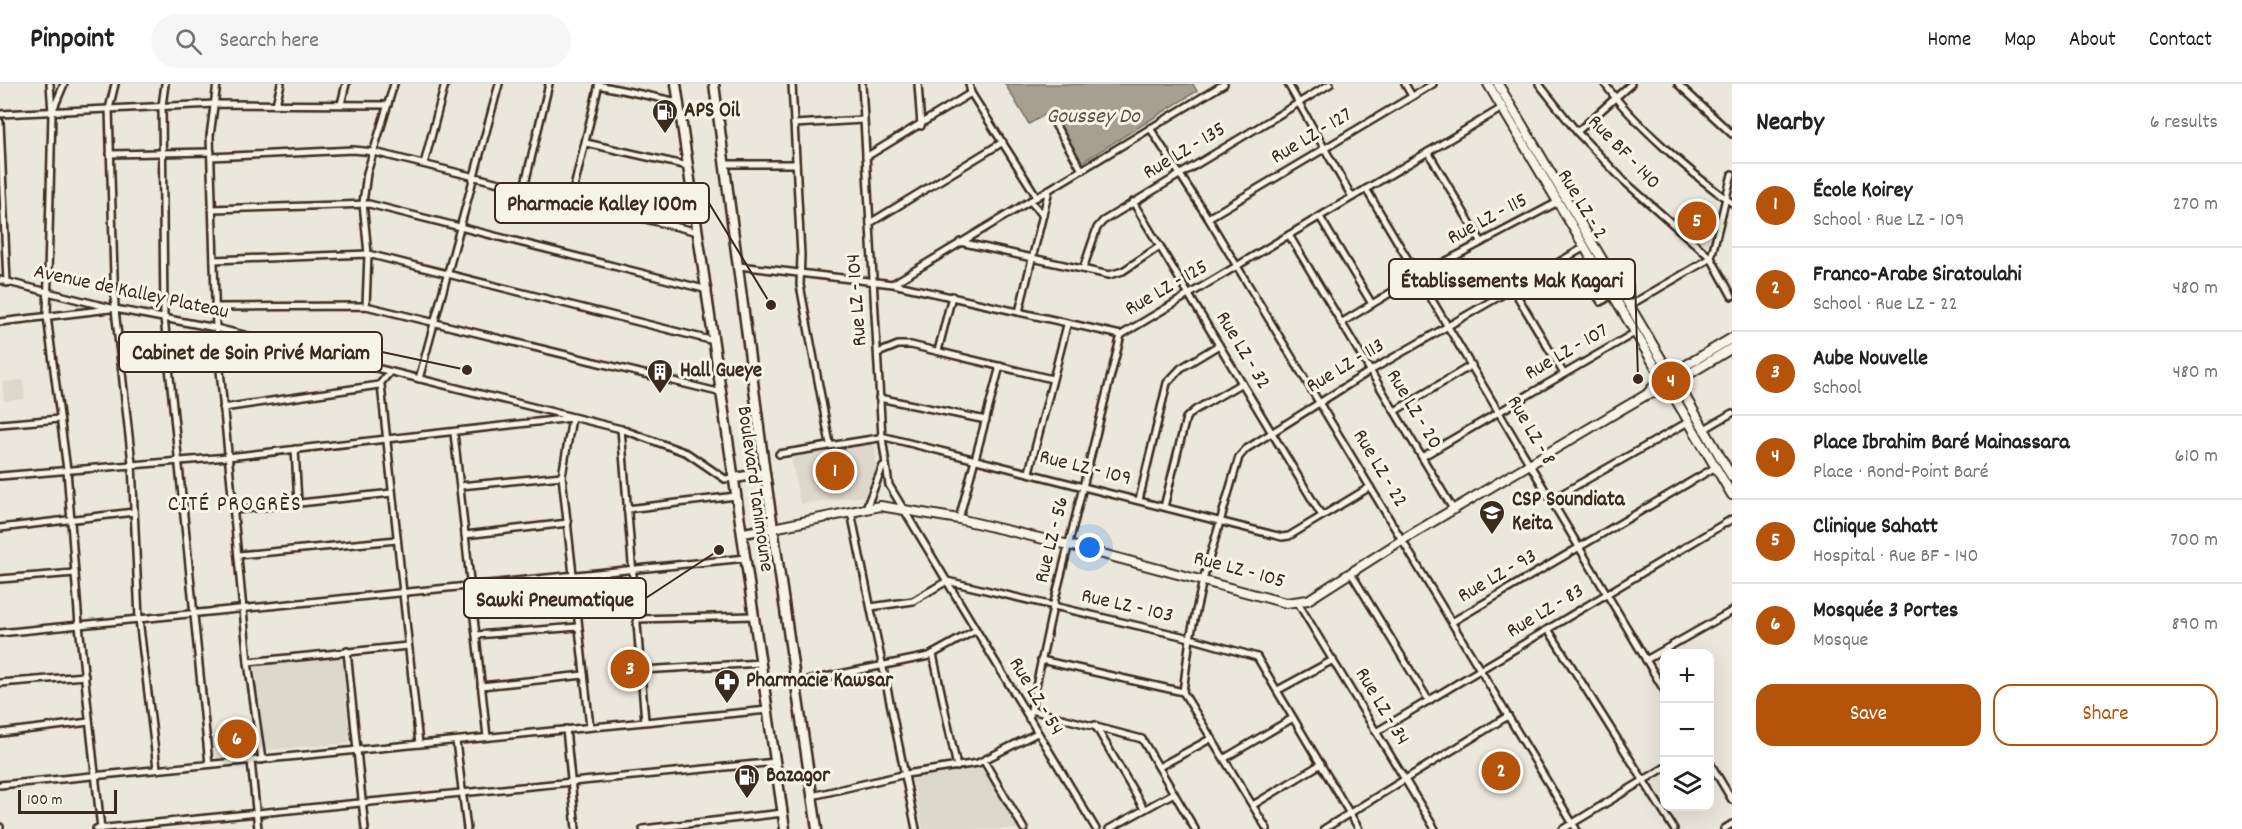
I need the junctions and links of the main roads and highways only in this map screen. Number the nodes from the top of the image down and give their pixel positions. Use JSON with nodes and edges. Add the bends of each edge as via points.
{"nodes":[{"id":1,"x":676,"y":84,"type":"edge"},
{"id":2,"x":714,"y":84,"type":"edge"},
{"id":3,"x":1488,"y":84,"type":"edge"},
{"id":4,"x":1498,"y":84,"type":"edge"},
{"id":5,"x":1732,"y":338,"type":"edge"},
{"id":6,"x":1732,"y":348,"type":"edge"},
{"id":7,"x":1671,"y":372,"type":"junction"},
{"id":8,"x":1661,"y":377,"type":"junction"},
{"id":9,"x":1679,"y":382,"type":"junction"},
{"id":10,"x":1669,"y":390,"type":"junction"},
{"id":11,"x":1646,"y":395,"type":"junction"},
{"id":12,"x":765,"y":473,"type":"junction"},
{"id":13,"x":1732,"y":477,"type":"edge"},
{"id":14,"x":735,"y":478,"type":"junction"},
{"id":15,"x":1732,"y":495,"type":"edge"},
{"id":16,"x":773,"y":528,"type":"junction"},
{"id":17,"x":743,"y":533,"type":"junction"},
{"id":18,"x":785,"y":829,"type":"edge"},
{"id":19,"x":817,"y":829,"type":"edge"}],
"edges":[{"from":1,"to":14,"type":"main road","name":"Boulevard Tanimoune"},
{"from":2,"to":12,"type":"main road","name":"Boulevard Tanimoune"},
{"from":3,"to":8,"type":"main road","name":"Rue LZ - 2"},
{"from":4,"to":7,"type":"main road","name":"Rue LZ - 2"},
{"from":5,"to":7,"type":"main road"},
{"from":6,"to":9,"type":"main road"},
{"from":7,"to":8,"type":"main road"},
{"from":7,"to":9,"type":"main road","name":"Rue LZ - 2"},
{"from":8,"to":10,"type":"main road","name":"Rue LZ - 2","via":[[1661,386]]},
{"from":8,"to":11,"type":"main road","name":"Rue LZ - 105"},
{"from":9,"to":10,"type":"main road"},
{"from":9,"to":13,"type":"main road","name":"Rue LZ - 2"},
{"from":10,"to":11,"type":"main road","name":"Rue LZ - 105"},
{"from":10,"to":15,"type":"main road","name":"Rue LZ - 2"},
{"from":11,"to":16,"type":"main road","name":"Rue LZ - 105","via":[[1298,603],[1069,544],[880,506]]},
{"from":12,"to":14,"type":"main road"},
{"from":12,"to":16,"type":"main road","name":"Boulevard Tanimoune"},
{"from":14,"to":17,"type":"main road","name":"Boulevard Tanimoune"},
{"from":16,"to":17,"type":"main road"},
{"from":16,"to":19,"type":"main road","name":"Boulevard Tanimoune"},
{"from":17,"to":18,"type":"main road","name":"Boulevard Tanimoune"}]}
